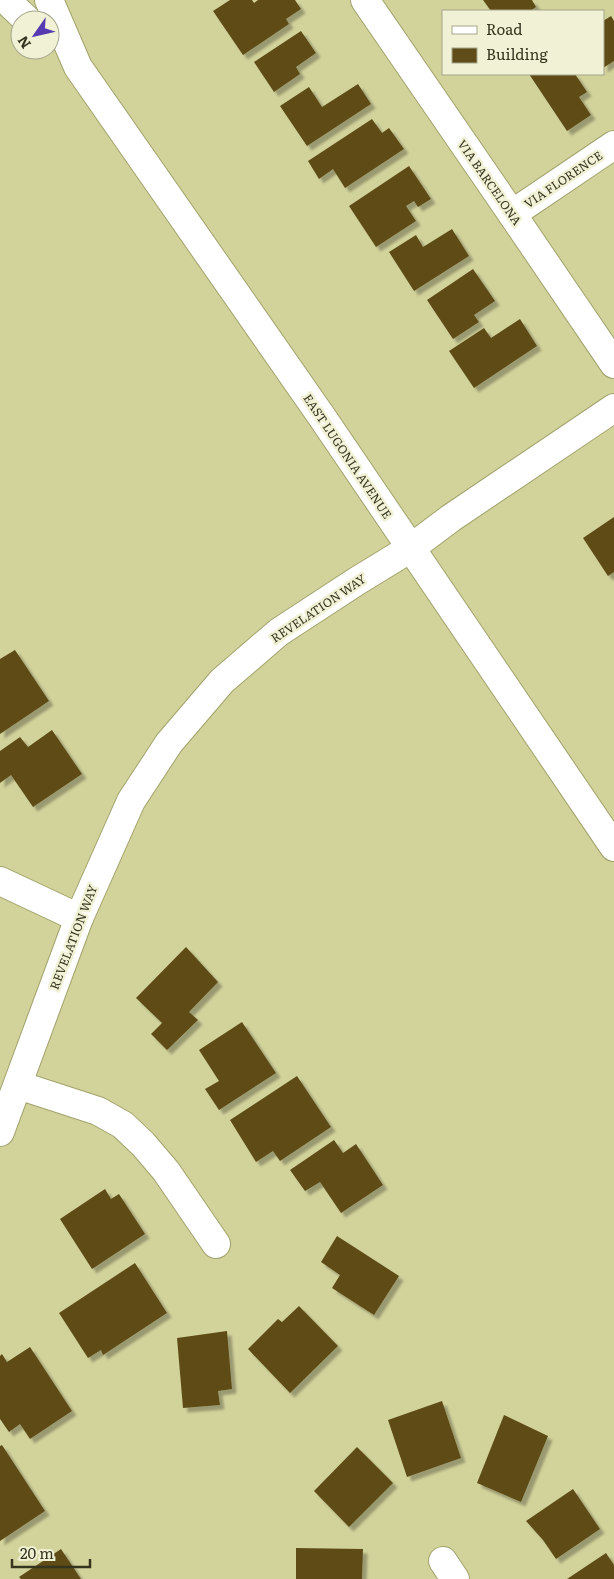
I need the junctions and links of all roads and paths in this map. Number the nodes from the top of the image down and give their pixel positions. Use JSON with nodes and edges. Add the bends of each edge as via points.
{"nodes":[{"id":1,"x":6,"y":0,"type":"edge"},
{"id":2,"x":49,"y":0,"type":"edge"},
{"id":3,"x":365,"y":0,"type":"edge"},
{"id":4,"x":17,"y":10,"type":"edge"},
{"id":5,"x":60,"y":50,"type":"edge"},
{"id":6,"x":78,"y":67,"type":"junction"},
{"id":7,"x":614,"y":145,"type":"edge"},
{"id":8,"x":512,"y":214,"type":"junction"},
{"id":9,"x":614,"y":364,"type":"edge"},
{"id":10,"x":614,"y":408,"type":"edge"},
{"id":11,"x":411,"y":548,"type":"junction"},
{"id":12,"x":614,"y":847,"type":"edge"},
{"id":13,"x":0,"y":881,"type":"edge"},
{"id":14,"x":79,"y":918,"type":"junction"},
{"id":15,"x":18,"y":1085,"type":"junction"},
{"id":16,"x":0,"y":1132,"type":"edge"},
{"id":17,"x":216,"y":1244,"type":"dead end"}],
"edges":[{"from":1,"to":4,"type":"street"},
{"from":2,"to":6,"type":"street","name":"EAST LUGONIA AVENUE"},
{"from":3,"to":8,"type":"street","name":"VIA BARCELONA"},
{"from":5,"to":6,"type":"street","name":"EAST LUGONIA AVENUE"},
{"from":6,"to":11,"type":"street","name":"EAST LUGONIA AVENUE"},
{"from":7,"to":8,"type":"street","name":"VIA FLORENCE"},
{"from":8,"to":9,"type":"street","name":"VIA BARCELONA"},
{"from":10,"to":11,"type":"street","name":"REVELATION WAY"},
{"from":11,"to":12,"type":"street","name":"EAST LUGONIA AVENUE"},
{"from":11,"to":14,"type":"street","name":"REVELATION WAY","via":[[279,632],[222,681],[169,743],[131,801]]},
{"from":13,"to":14,"type":"street"},
{"from":14,"to":15,"type":"street","name":"REVELATION WAY"},
{"from":15,"to":16,"type":"street","name":"REVELATION WAY"},
{"from":15,"to":17,"type":"street","via":[[98,1111],[123,1125],[166,1171]]}]}
